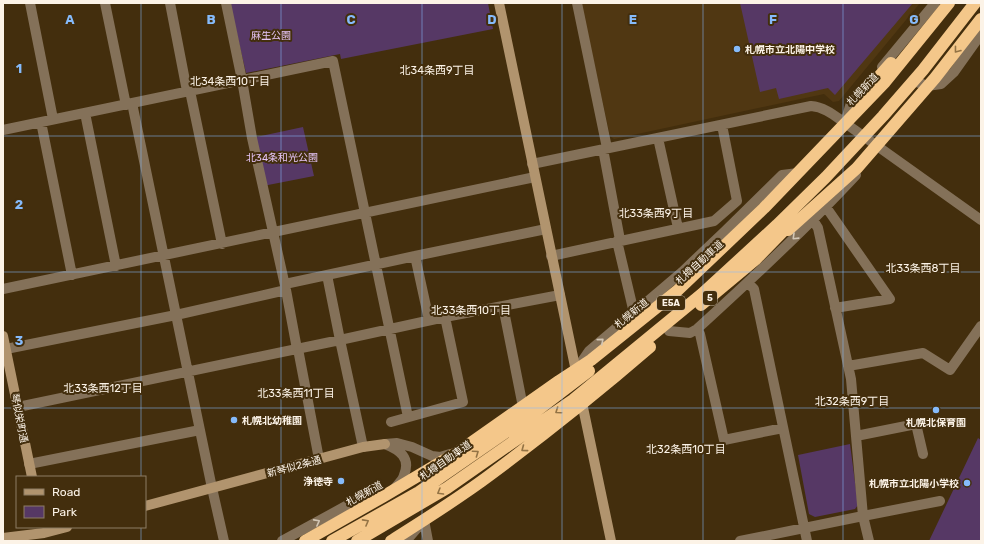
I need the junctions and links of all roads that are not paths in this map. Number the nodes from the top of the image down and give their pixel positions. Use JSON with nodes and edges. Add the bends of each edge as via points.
{"nodes":[{"id":1,"x":30,"y":3,"type":"edge"},
{"id":2,"x":105,"y":3,"type":"edge"},
{"id":3,"x":170,"y":3,"type":"edge"},
{"id":4,"x":226,"y":3,"type":"edge"},
{"id":5,"x":499,"y":3,"type":"edge"},
{"id":6,"x":577,"y":3,"type":"edge"},
{"id":7,"x":935,"y":3,"type":"edge"},
{"id":8,"x":941,"y":3,"type":"edge"},
{"id":9,"x":949,"y":3,"type":"edge"},
{"id":10,"x":958,"y":3,"type":"edge"},
{"id":11,"x":975,"y":3,"type":"edge"},
{"id":12,"x":980,"y":3,"type":"edge"},
{"id":13,"x":981,"y":19,"type":"edge"},
{"id":14,"x":981,"y":34,"type":"edge"},
{"id":15,"x":242,"y":80,"type":"junction"},
{"id":16,"x":917,"y":82,"type":"junction"},
{"id":17,"x":189,"y":91,"type":"junction"},
{"id":18,"x":129,"y":104,"type":"junction"},
{"id":19,"x":85,"y":112,"type":"junction"},
{"id":20,"x":53,"y":119,"type":"junction"},
{"id":21,"x":41,"y":122,"type":"junction"},
{"id":22,"x":846,"y":123,"type":"junction"},
{"id":23,"x":722,"y":125,"type":"junction"},
{"id":24,"x":3,"y":130,"type":"edge"},
{"id":25,"x":658,"y":138,"type":"junction"},
{"id":26,"x":868,"y":140,"type":"junction"},
{"id":27,"x":880,"y":148,"type":"junction"},
{"id":28,"x":605,"y":149,"type":"junction"},
{"id":29,"x":532,"y":164,"type":"junction"},
{"id":30,"x":798,"y":173,"type":"junction"},
{"id":31,"x":535,"y":177,"type":"junction"},
{"id":32,"x":826,"y":207,"type":"junction"},
{"id":33,"x":365,"y":213,"type":"junction"},
{"id":34,"x":813,"y":220,"type":"junction"},
{"id":35,"x":981,"y":220,"type":"edge"},
{"id":36,"x":678,"y":228,"type":"junction"},
{"id":37,"x":546,"y":229,"type":"junction"},
{"id":38,"x":274,"y":233,"type":"junction"},
{"id":39,"x":619,"y":241,"type":"junction"},
{"id":40,"x":222,"y":244,"type":"junction"},
{"id":41,"x":164,"y":256,"type":"junction"},
{"id":42,"x":415,"y":256,"type":"junction"},
{"id":43,"x":551,"y":256,"type":"junction"},
{"id":44,"x":376,"y":265,"type":"junction"},
{"id":45,"x":116,"y":266,"type":"junction"},
{"id":46,"x":72,"y":275,"type":"junction"},
{"id":47,"x":327,"y":275,"type":"junction"},
{"id":48,"x":748,"y":282,"type":"junction"},
{"id":49,"x":285,"y":287,"type":"junction"},
{"id":50,"x":3,"y":289,"type":"edge"},
{"id":51,"x":702,"y":294,"type":"junction"},
{"id":52,"x":560,"y":295,"type":"junction"},
{"id":53,"x":503,"y":306,"type":"junction"},
{"id":54,"x":835,"y":308,"type":"junction"},
{"id":55,"x":634,"y":313,"type":"junction"},
{"id":56,"x":176,"y":315,"type":"junction"},
{"id":57,"x":445,"y":317,"type":"junction"},
{"id":58,"x":429,"y":320,"type":"junction"},
{"id":59,"x":651,"y":321,"type":"junction"},
{"id":60,"x":981,"y":326,"type":"edge"},
{"id":61,"x":697,"y":329,"type":"junction"},
{"id":62,"x":389,"y":330,"type":"junction"},
{"id":63,"x":669,"y":331,"type":"junction"},
{"id":64,"x":3,"y":336,"type":"edge"},
{"id":65,"x":340,"y":340,"type":"junction"},
{"id":66,"x":6,"y":349,"type":"junction"},
{"id":67,"x":298,"y":349,"type":"junction"},
{"id":68,"x":848,"y":366,"type":"junction"},
{"id":69,"x":576,"y":371,"type":"junction"},
{"id":70,"x":188,"y":372,"type":"junction"},
{"id":71,"x":582,"y":404,"type":"junction"},
{"id":72,"x":18,"y":407,"type":"junction"},
{"id":73,"x":523,"y":407,"type":"junction"},
{"id":74,"x":408,"y":417,"type":"junction"},
{"id":75,"x":391,"y":422,"type":"dead end"},
{"id":76,"x":783,"y":428,"type":"junction"},
{"id":77,"x":200,"y":430,"type":"junction"},
{"id":78,"x":856,"y":436,"type":"junction"},
{"id":79,"x":385,"y":444,"type":"junction"},
{"id":80,"x":363,"y":448,"type":"junction"},
{"id":81,"x":458,"y":452,"type":"junction"},
{"id":82,"x":923,"y":454,"type":"dead end"},
{"id":83,"x":319,"y":459,"type":"junction"},
{"id":84,"x":29,"y":464,"type":"junction"},
{"id":85,"x":32,"y":476,"type":"edge"},
{"id":86,"x":212,"y":488,"type":"junction"},
{"id":87,"x":389,"y":493,"type":"junction"},
{"id":88,"x":940,"y":501,"type":"dead end"},
{"id":89,"x":146,"y":506,"type":"edge"},
{"id":90,"x":863,"y":516,"type":"junction"},
{"id":91,"x":424,"y":520,"type":"junction"},
{"id":92,"x":64,"y":528,"type":"edge"},
{"id":93,"x":804,"y":528,"type":"junction"},
{"id":94,"x":44,"y":534,"type":"edge"},
{"id":95,"x":3,"y":538,"type":"edge"},
{"id":96,"x":224,"y":541,"type":"edge"},
{"id":97,"x":282,"y":541,"type":"edge"},
{"id":98,"x":305,"y":541,"type":"edge"},
{"id":99,"x":332,"y":541,"type":"edge"},
{"id":100,"x":357,"y":541,"type":"edge"},
{"id":101,"x":391,"y":541,"type":"edge"},
{"id":102,"x":406,"y":541,"type":"edge"},
{"id":103,"x":428,"y":541,"type":"edge"},
{"id":104,"x":611,"y":541,"type":"edge"},
{"id":105,"x":740,"y":541,"type":"edge"},
{"id":106,"x":807,"y":541,"type":"edge"},
{"id":107,"x":869,"y":541,"type":"edge"}],
"edges":[{"from":1,"to":20,"type":"street"},
{"from":2,"to":18,"type":"street"},
{"from":3,"to":17,"type":"street"},
{"from":4,"to":15,"type":"street"},
{"from":5,"to":29,"type":"street"},
{"from":6,"to":28,"type":"street"},
{"from":7,"to":22,"type":"street","via":[[851,104]]},
{"from":8,"to":59,"type":"highway","via":[[862,95]]},
{"from":9,"to":22,"type":"highway","name":"札幌新道","via":[[885,82]]},
{"from":10,"to":59,"type":"highway","name":"札樽自動車道","number":"E5A","via":[[913,61],[816,166],[752,229]]},
{"from":11,"to":51,"type":"highway","number":"E5A","via":[[923,70],[826,177]]},
{"from":12,"to":16,"type":"highway","number":"5"},
{"from":13,"to":51,"type":"highway","one_way":true,"via":[[935,78],[858,168],[779,238]]},
{"from":14,"to":16,"type":"street","via":[[954,72],[941,84],[927,86]]},
{"from":15,"to":17,"type":"street"},
{"from":15,"to":33,"type":"street","via":[[333,62]]},
{"from":15,"to":38,"type":"street"},
{"from":16,"to":26,"type":"highway","number":"5"},
{"from":17,"to":18,"type":"street"},
{"from":17,"to":40,"type":"street"},
{"from":18,"to":19,"type":"street"},
{"from":18,"to":41,"type":"street"},
{"from":19,"to":20,"type":"street"},
{"from":19,"to":45,"type":"street"},
{"from":20,"to":21,"type":"street"},
{"from":21,"to":24,"type":"street"},
{"from":21,"to":46,"type":"street"},
{"from":22,"to":23,"type":"street","via":[[822,108],[811,106]]},
{"from":22,"to":26,"type":"street"},
{"from":22,"to":30,"type":"highway","name":"札幌新道"},
{"from":23,"to":25,"type":"street"},
{"from":23,"to":36,"type":"street","via":[[737,201],[714,221]]},
{"from":25,"to":28,"type":"street"},
{"from":25,"to":36,"type":"street"},
{"from":26,"to":27,"type":"street"},
{"from":26,"to":63,"type":"highway","number":"5","via":[[755,260]]},
{"from":27,"to":32,"type":"street"},
{"from":27,"to":35,"type":"street"},
{"from":28,"to":29,"type":"street"},
{"from":28,"to":39,"type":"street"},
{"from":29,"to":31,"type":"street"},
{"from":30,"to":55,"type":"street","via":[[782,176],[682,272]]},
{"from":30,"to":69,"type":"highway","name":"札幌新道","via":[[677,291]]},
{"from":31,"to":33,"type":"street"},
{"from":31,"to":37,"type":"street"},
{"from":32,"to":34,"type":"street"},
{"from":32,"to":54,"type":"street","via":[[890,299]]},
{"from":33,"to":38,"type":"street"},
{"from":33,"to":44,"type":"street"},
{"from":34,"to":48,"type":"street","one_way":true},
{"from":34,"to":54,"type":"street","via":[[818,228]]},
{"from":36,"to":39,"type":"street"},
{"from":37,"to":42,"type":"street"},
{"from":37,"to":43,"type":"street"},
{"from":38,"to":40,"type":"street"},
{"from":38,"to":49,"type":"street"},
{"from":39,"to":43,"type":"street"},
{"from":39,"to":55,"type":"street"},
{"from":40,"to":41,"type":"street"},
{"from":41,"to":45,"type":"street"},
{"from":41,"to":56,"type":"street"},
{"from":42,"to":44,"type":"street"},
{"from":42,"to":58,"type":"street"},
{"from":43,"to":52,"type":"street"},
{"from":44,"to":47,"type":"street"},
{"from":44,"to":62,"type":"street"},
{"from":45,"to":46,"type":"street"},
{"from":46,"to":50,"type":"street"},
{"from":47,"to":49,"type":"street"},
{"from":47,"to":65,"type":"street"},
{"from":48,"to":61,"type":"street"},
{"from":48,"to":76,"type":"street","via":[[754,289]]},
{"from":49,"to":56,"type":"street"},
{"from":49,"to":67,"type":"street"},
{"from":51,"to":100,"type":"highway","number":"E5A","one_way":true,"via":[[573,400],[447,488]]},
{"from":52,"to":53,"type":"street"},
{"from":52,"to":69,"type":"street"},
{"from":53,"to":57,"type":"street"},
{"from":53,"to":73,"type":"street"},
{"from":54,"to":68,"type":"street"},
{"from":69,"to":55,"type":"street","one_way":true,"via":[[589,351]]},
{"from":56,"to":66,"type":"street"},
{"from":56,"to":70,"type":"street"},
{"from":57,"to":58,"type":"street"},
{"from":57,"to":74,"type":"street","via":[[463,402]]},
{"from":58,"to":62,"type":"street"},
{"from":99,"to":59,"type":"highway","name":"札樽自動車道","number":"E5A","one_way":true,"via":[[419,492],[535,412]]},
{"from":60,"to":68,"type":"street","via":[[950,370],[923,353]]},
{"from":61,"to":63,"type":"street","via":[[690,333]]},
{"from":61,"to":76,"type":"street","via":[[724,440]]},
{"from":62,"to":65,"type":"street"},
{"from":62,"to":74,"type":"street"},
{"from":63,"to":71,"type":"highway","number":"5"},
{"from":64,"to":66,"type":"street","name":"琴似栄町通"},
{"from":65,"to":67,"type":"street"},
{"from":65,"to":80,"type":"street"},
{"from":66,"to":72,"type":"street","name":"琴似栄町通"},
{"from":67,"to":70,"type":"street"},
{"from":67,"to":83,"type":"street"},
{"from":68,"to":78,"type":"street"},
{"from":69,"to":71,"type":"street"},
{"from":69,"to":73,"type":"highway","name":"札幌新道"},
{"from":70,"to":72,"type":"street"},
{"from":70,"to":77,"type":"street"},
{"from":71,"to":91,"type":"highway","number":"5","one_way":true,"via":[[489,476]]},
{"from":71,"to":104,"type":"street"},
{"from":72,"to":84,"type":"street","name":"琴似栄町通"},
{"from":73,"to":81,"type":"highway","name":"札幌新道"},
{"from":74,"to":75,"type":"street"},
{"from":76,"to":93,"type":"street"},
{"from":77,"to":84,"type":"street"},
{"from":77,"to":86,"type":"street"},
{"from":78,"to":82,"type":"street","via":[[916,424]]},
{"from":78,"to":90,"type":"street"},
{"from":79,"to":80,"type":"street","name":"新琴似2条通"},
{"from":79,"to":81,"type":"street","via":[[397,442],[440,457]]},
{"from":79,"to":87,"type":"street","via":[[395,448],[406,463],[404,476]]},
{"from":80,"to":83,"type":"street","name":"新琴似2条通"},
{"from":81,"to":87,"type":"highway","name":"札幌新道"},
{"from":83,"to":86,"type":"street","name":"新琴似2条通"},
{"from":84,"to":85,"type":"street","name":"琴似栄町通"},
{"from":86,"to":89,"type":"street","name":"新琴似2条通"},
{"from":86,"to":96,"type":"street"},
{"from":97,"to":87,"type":"street","one_way":true,"via":[[355,501]]},
{"from":87,"to":98,"type":"highway","name":"札幌新道"},
{"from":88,"to":90,"type":"street"},
{"from":90,"to":93,"type":"street"},
{"from":90,"to":107,"type":"street"},
{"from":91,"to":101,"type":"highway","number":"5"},
{"from":91,"to":102,"type":"street"},
{"from":91,"to":103,"type":"street"},
{"from":92,"to":94,"type":"street"},
{"from":93,"to":105,"type":"street"},
{"from":93,"to":106,"type":"street"},
{"from":94,"to":95,"type":"street"}]}
